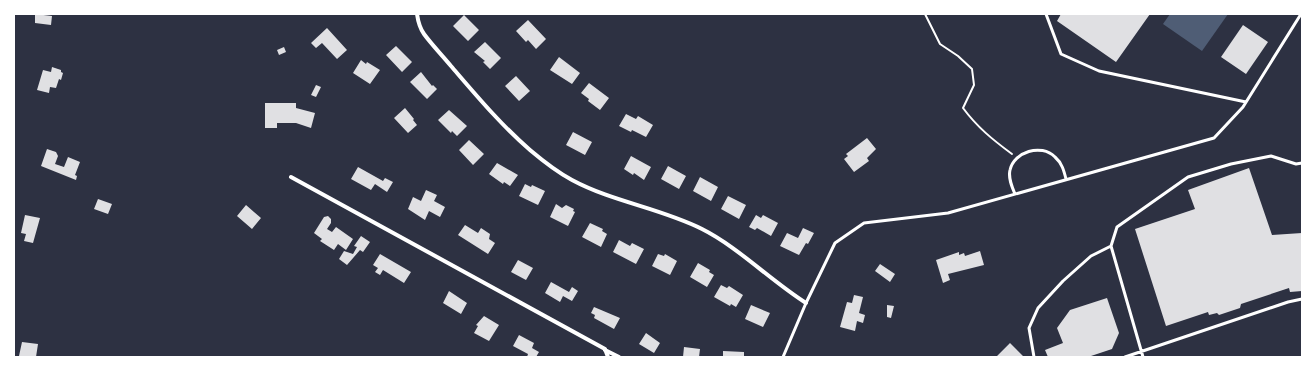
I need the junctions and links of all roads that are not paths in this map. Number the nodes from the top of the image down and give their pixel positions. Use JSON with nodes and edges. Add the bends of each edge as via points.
{"nodes":[{"id":1,"x":417,"y":14,"type":"edge"},
{"id":2,"x":1046,"y":14,"type":"edge"},
{"id":3,"x":1301,"y":14,"type":"edge"},
{"id":4,"x":1246,"y":102,"type":"junction"},
{"id":5,"x":1302,"y":163,"type":"edge"},
{"id":6,"x":291,"y":177,"type":"dead end"},
{"id":7,"x":1066,"y":179,"type":"junction"},
{"id":8,"x":1015,"y":194,"type":"junction"},
{"id":9,"x":1111,"y":246,"type":"junction"},
{"id":10,"x":1302,"y":299,"type":"edge"},
{"id":11,"x":806,"y":303,"type":"junction"},
{"id":12,"x":605,"y":349,"type":"junction"},
{"id":13,"x":1142,"y":351,"type":"junction"},
{"id":14,"x":608,"y":357,"type":"edge"},
{"id":15,"x":619,"y":357,"type":"edge"},
{"id":16,"x":783,"y":357,"type":"edge"},
{"id":17,"x":1034,"y":357,"type":"edge"},
{"id":18,"x":1124,"y":357,"type":"edge"},
{"id":19,"x":1143,"y":357,"type":"edge"}],
"edges":[{"from":1,"to":11,"type":"street","via":[[423,33],[467,85],[513,134],[552,167],[592,189],[673,216],[703,230],[724,242]]},
{"from":2,"to":4,"type":"lane","via":[[1061,54],[1099,71]]},
{"from":3,"to":4,"type":"lane"},
{"from":4,"to":7,"type":"lane","via":[[1214,138]]},
{"from":5,"to":9,"type":"lane","via":[[1296,164],[1271,156],[1231,164],[1188,177],[1117,227]]},
{"from":6,"to":12,"type":"street"},
{"from":7,"to":8,"type":"lane"},
{"from":7,"to":8,"type":"lane","via":[[1055,156],[1044,151],[1030,151],[1016,157],[1010,170],[1010,181]]},
{"from":8,"to":11,"type":"lane","via":[[948,213],[864,223],[835,243]]},
{"from":9,"to":13,"type":"lane"},
{"from":9,"to":17,"type":"lane","via":[[1091,256],[1038,308],[1029,328]]},
{"from":10,"to":13,"type":"lane"},
{"from":11,"to":16,"type":"lane"},
{"from":12,"to":14,"type":"street"},
{"from":12,"to":15,"type":"street"},
{"from":13,"to":18,"type":"lane"},
{"from":13,"to":19,"type":"lane"}]}
